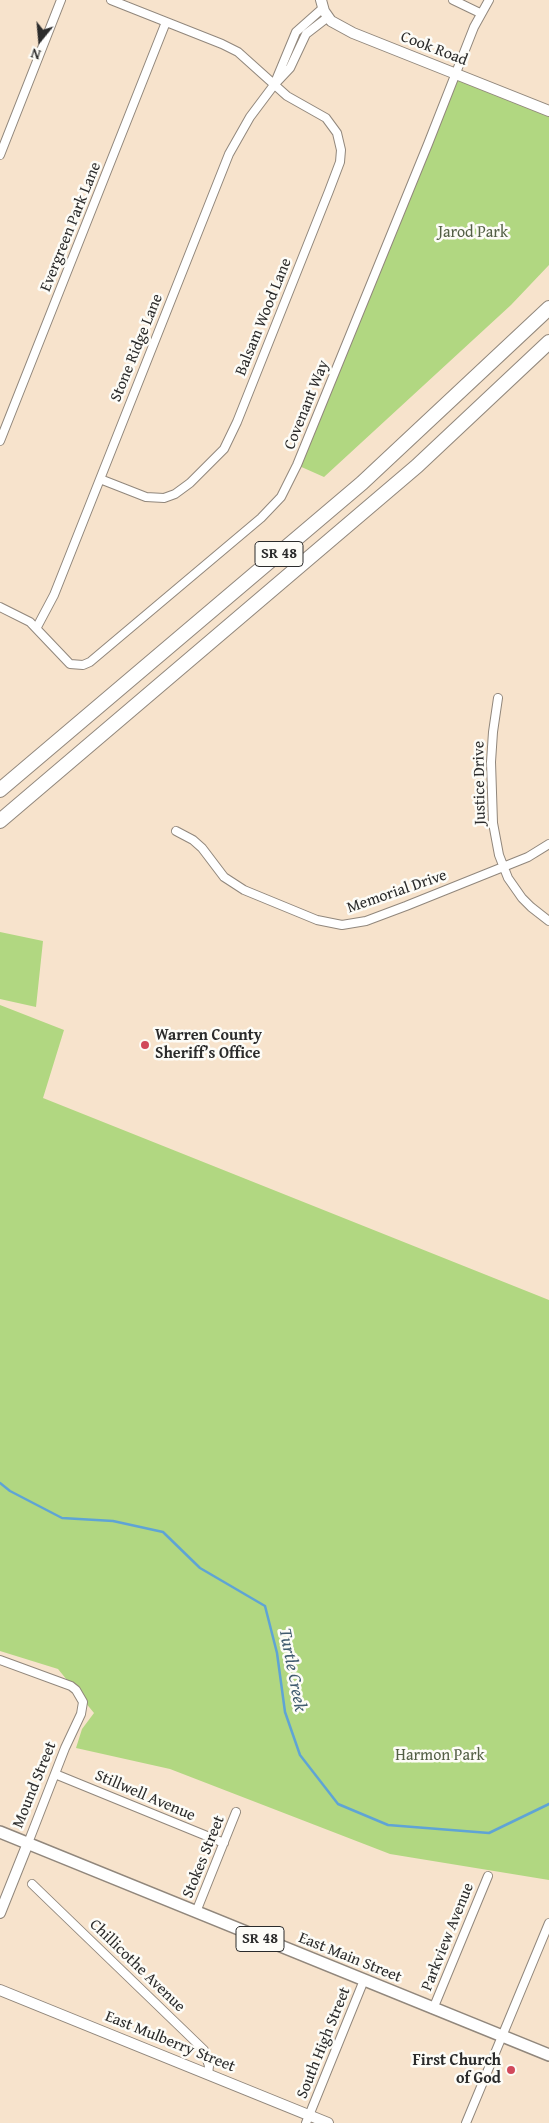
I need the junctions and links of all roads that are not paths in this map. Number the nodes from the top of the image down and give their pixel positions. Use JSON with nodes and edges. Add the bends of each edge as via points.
{"nodes":[{"id":1,"x":61,"y":0,"type":"edge"},
{"id":2,"x":111,"y":0,"type":"edge"},
{"id":3,"x":453,"y":0,"type":"edge"},
{"id":4,"x":489,"y":0,"type":"edge"},
{"id":5,"x":324,"y":8,"type":"edge"},
{"id":6,"x":480,"y":13,"type":"junction"},
{"id":7,"x":166,"y":22,"type":"junction"},
{"id":8,"x":455,"y":73,"type":"junction"},
{"id":9,"x":274,"y":85,"type":"junction"},
{"id":10,"x":549,"y":111,"type":"edge"},
{"id":11,"x":0,"y":155,"type":"edge"},
{"id":12,"x":549,"y":308,"type":"edge"},
{"id":13,"x":549,"y":342,"type":"edge"},
{"id":14,"x":0,"y":442,"type":"edge"},
{"id":15,"x":100,"y":479,"type":"junction"},
{"id":16,"x":0,"y":607,"type":"edge"},
{"id":17,"x":36,"y":627,"type":"junction"},
{"id":18,"x":498,"y":698,"type":"dead end"},
{"id":19,"x":0,"y":790,"type":"edge"},
{"id":20,"x":0,"y":821,"type":"edge"},
{"id":21,"x":176,"y":831,"type":"dead end"},
{"id":22,"x":549,"y":844,"type":"edge"},
{"id":23,"x":503,"y":866,"type":"junction"},
{"id":24,"x":549,"y":921,"type":"edge"},
{"id":25,"x":0,"y":1660,"type":"edge"},
{"id":26,"x":56,"y":1774,"type":"junction"},
{"id":27,"x":236,"y":1812,"type":"dead end"},
{"id":28,"x":0,"y":1832,"type":"edge"},
{"id":29,"x":28,"y":1843,"type":"junction"},
{"id":30,"x":224,"y":1843,"type":"junction"},
{"id":31,"x":488,"y":1876,"type":"dead end"},
{"id":32,"x":32,"y":1884,"type":"dead end"},
{"id":33,"x":196,"y":1912,"type":"junction"},
{"id":34,"x":0,"y":1913,"type":"edge"},
{"id":35,"x":549,"y":1923,"type":"edge"},
{"id":36,"x":364,"y":1980,"type":"junction"},
{"id":37,"x":0,"y":1990,"type":"edge"},
{"id":38,"x":433,"y":2009,"type":"junction"},
{"id":39,"x":502,"y":2036,"type":"junction"},
{"id":40,"x":549,"y":2055,"type":"edge"},
{"id":41,"x":208,"y":2074,"type":"junction"},
{"id":42,"x":308,"y":2119,"type":"edge"},
{"id":43,"x":328,"y":2123,"type":"edge"},
{"id":44,"x":466,"y":2123,"type":"edge"}],
"edges":[{"from":1,"to":11,"type":"street"},
{"from":2,"to":7,"type":"street","name":"Balsam Wood Lane"},
{"from":3,"to":6,"type":"street"},
{"from":4,"to":6,"type":"street","name":"Covenant Way"},
{"from":5,"to":8,"type":"street","name":"Cook Road","via":[[342,28],[352,33]]},
{"from":5,"to":9,"type":"street","name":"Stone Ridge Lane","via":[[296,32]]},
{"from":6,"to":8,"type":"street","name":"Covenant Way"},
{"from":7,"to":9,"type":"street","name":"Balsam Wood Lane","via":[[238,52]]},
{"from":7,"to":14,"type":"street","name":"Evergreen Park Lane"},
{"from":8,"to":10,"type":"street","name":"Cook Road"},
{"from":8,"to":17,"type":"street","name":"Covenant Way","via":[[298,465],[281,497],[261,518],[90,662],[76,666],[67,661]]},
{"from":9,"to":15,"type":"street","name":"Stone Ridge Lane","via":[[250,117],[229,154]]},
{"from":9,"to":15,"type":"street","name":"Balsam Wood Lane","via":[[326,118],[337,133],[341,156],[238,422],[216,458],[175,494],[164,498],[146,497]]},
{"from":12,"to":19,"type":"highway","number":"SR 48","via":[[362,482]]},
{"from":13,"to":20,"type":"highway","number":"SR 48","via":[[403,479]]},
{"from":15,"to":17,"type":"street","name":"Stone Ridge Lane","via":[[54,595]]},
{"from":16,"to":17,"type":"street"},
{"from":18,"to":23,"type":"street","name":"Justice Drive","via":[[492,732],[492,799]]},
{"from":21,"to":23,"type":"street","name":"Memorial Drive","via":[[202,848],[234,884],[289,910],[329,924],[366,921]]},
{"from":22,"to":23,"type":"street","via":[[528,857]]},
{"from":23,"to":24,"type":"street","name":"Justice Drive","via":[[522,898]]},
{"from":25,"to":26,"type":"street","name":"Mound Street","via":[[60,1680],[71,1686],[83,1702]]},
{"from":26,"to":29,"type":"street","name":"Mound Street"},
{"from":26,"to":30,"type":"street","name":"Stillwell Avenue"},
{"from":27,"to":30,"type":"street","name":"Stokes Street"},
{"from":28,"to":29,"type":"main road","name":"East Main Street","number":"SR 48"},
{"from":29,"to":33,"type":"main road","name":"East Main Street","number":"SR 48"},
{"from":29,"to":34,"type":"street","name":"Mound Street"},
{"from":30,"to":33,"type":"street","name":"Stokes Street"},
{"from":31,"to":38,"type":"street","name":"Parkview Avenue"},
{"from":32,"to":41,"type":"street","name":"Chillicothe Avenue","via":[[204,2050]]},
{"from":33,"to":36,"type":"main road","name":"East Main Street","number":"SR 48"},
{"from":35,"to":39,"type":"street"},
{"from":36,"to":38,"type":"main road","name":"East Main Street","number":"SR 48"},
{"from":36,"to":42,"type":"street","name":"South High Street"},
{"from":37,"to":41,"type":"street","name":"East Mulberry Street"},
{"from":38,"to":39,"type":"main road","name":"East Main Street","number":"SR 48"},
{"from":39,"to":40,"type":"main road","name":"East Main Street","number":"SR 48"},
{"from":39,"to":44,"type":"street"},
{"from":41,"to":42,"type":"street","name":"East Mulberry Street"},
{"from":42,"to":43,"type":"street","name":"East Mulberry Street"}]}
